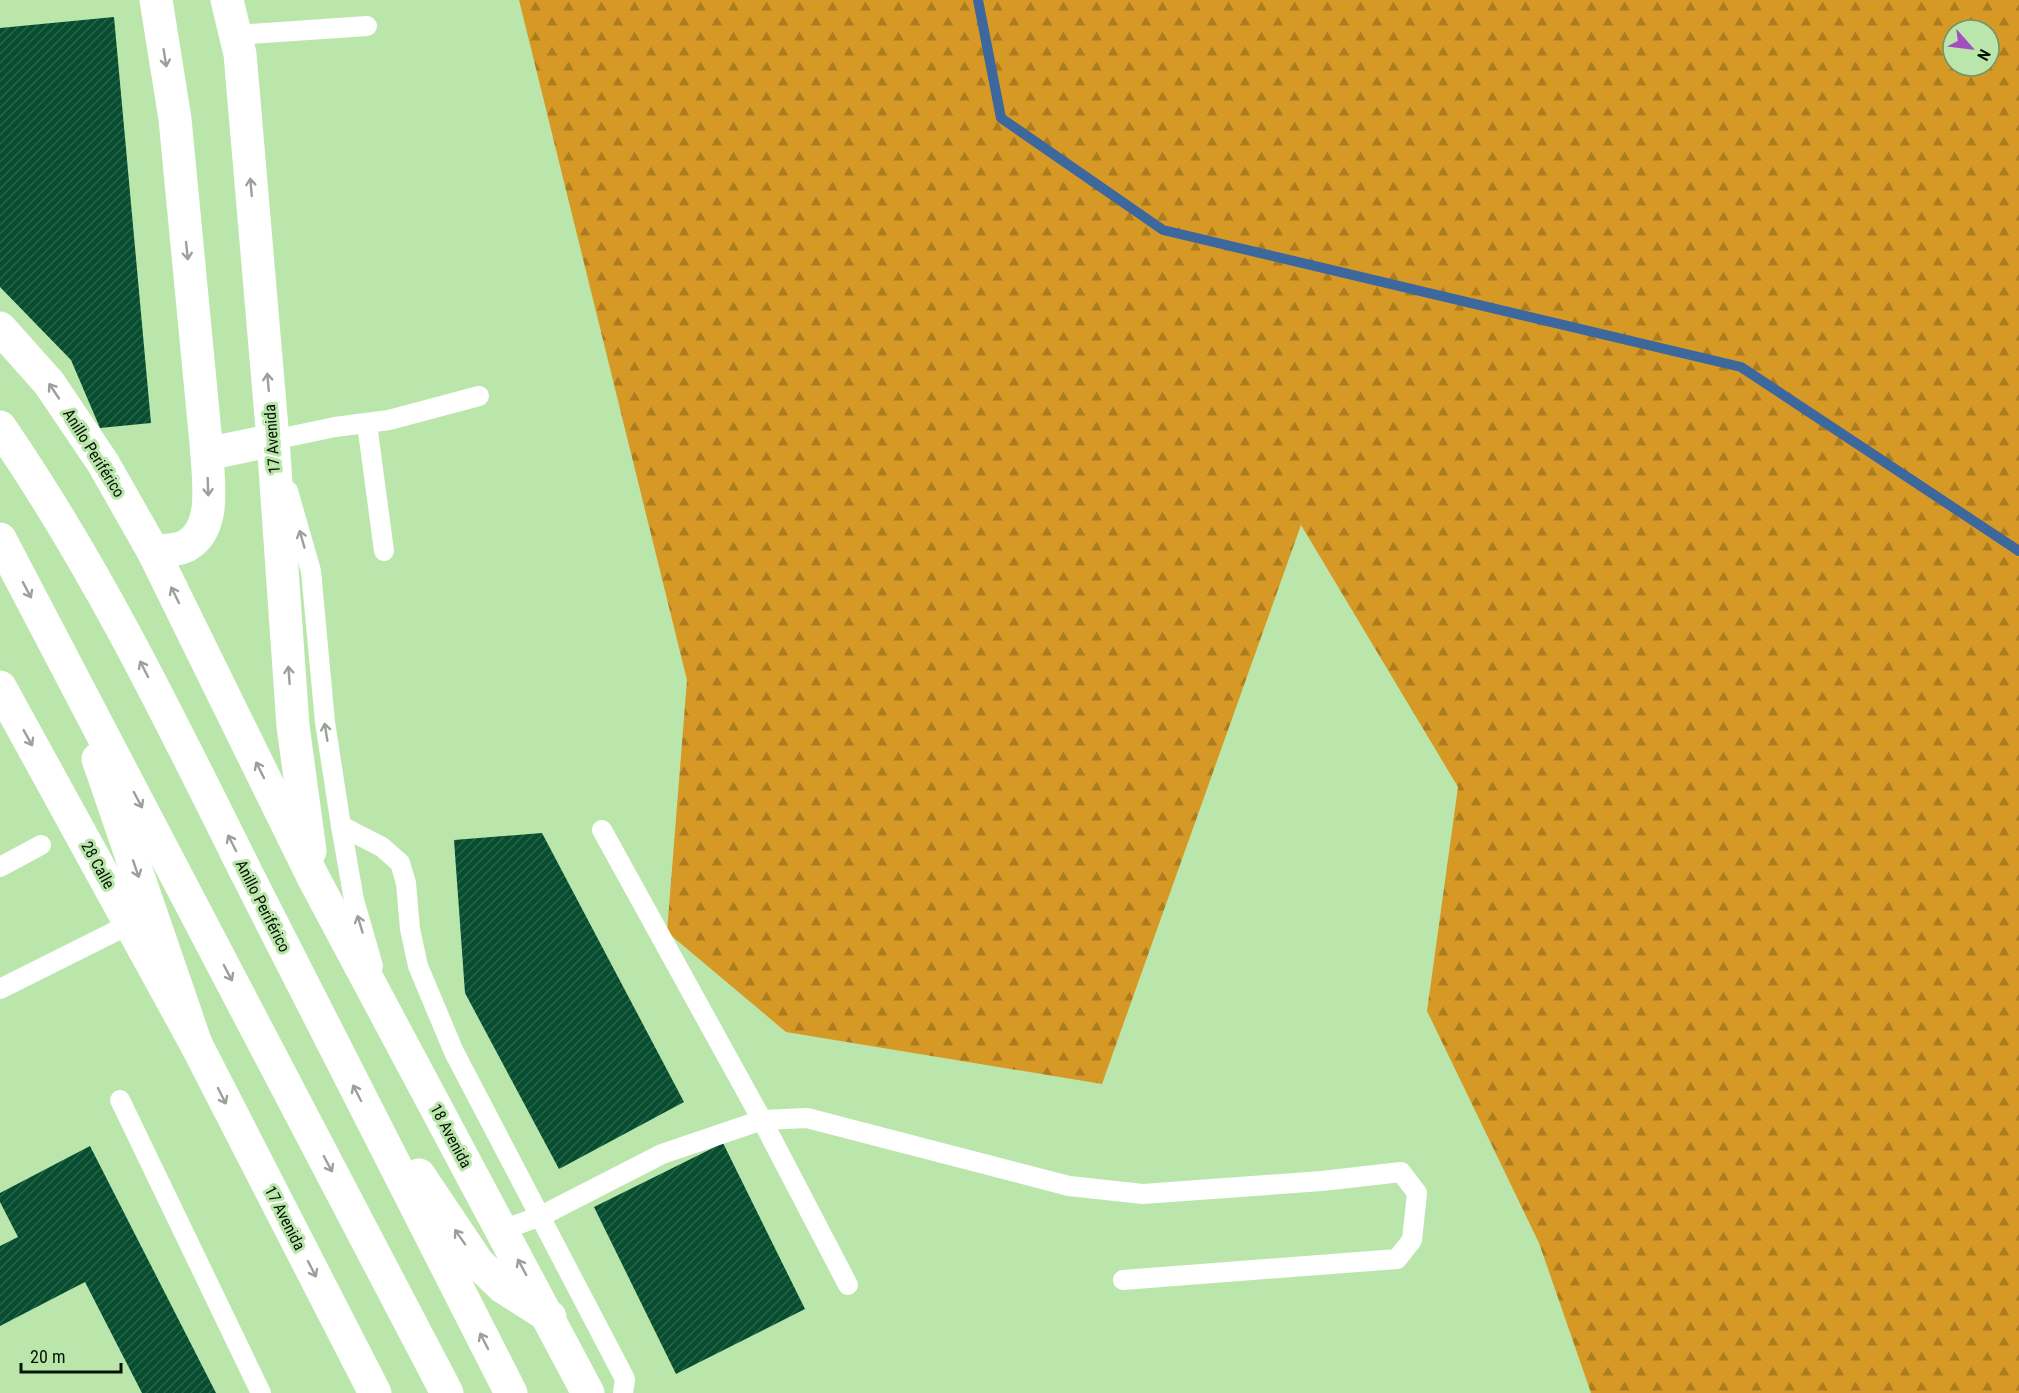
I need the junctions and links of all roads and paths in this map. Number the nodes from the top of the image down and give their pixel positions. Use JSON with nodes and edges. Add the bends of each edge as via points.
{"nodes":[{"id":1,"x":156,"y":0,"type":"edge"},
{"id":2,"x":227,"y":0,"type":"edge"},
{"id":3,"x":367,"y":26,"type":"dead end"},
{"id":4,"x":235,"y":35,"type":"junction"},
{"id":5,"x":0,"y":328,"type":"edge"},
{"id":6,"x":478,"y":396,"type":"dead end"},
{"id":7,"x":367,"y":424,"type":"junction"},
{"id":8,"x":0,"y":427,"type":"edge"},
{"id":9,"x":273,"y":440,"type":"junction"},
{"id":10,"x":207,"y":454,"type":"junction"},
{"id":11,"x":0,"y":538,"type":"edge"},
{"id":12,"x":153,"y":551,"type":"junction"},
{"id":13,"x":384,"y":551,"type":"dead end"},
{"id":14,"x":62,"y":655,"type":"junction"},
{"id":15,"x":0,"y":687,"type":"edge"},
{"id":16,"x":341,"y":826,"type":"junction"},
{"id":17,"x":602,"y":830,"type":"dead end"},
{"id":18,"x":41,"y":845,"type":"dead end"},
{"id":19,"x":0,"y":867,"type":"edge"},
{"id":20,"x":314,"y":879,"type":"junction"},
{"id":21,"x":130,"y":924,"type":"junction"},
{"id":22,"x":0,"y":988,"type":"edge"},
{"id":23,"x":389,"y":1020,"type":"junction"},
{"id":24,"x":196,"y":1044,"type":"junction"},
{"id":25,"x":120,"y":1100,"type":"dead end"},
{"id":26,"x":762,"y":1120,"type":"junction"},
{"id":27,"x":377,"y":1133,"type":"junction"},
{"id":28,"x":541,"y":1216,"type":"junction"},
{"id":29,"x":502,"y":1230,"type":"junction"},
{"id":30,"x":1124,"y":1280,"type":"dead end"},
{"id":31,"x":848,"y":1285,"type":"dead end"},
{"id":32,"x":550,"y":1317,"type":"junction"},
{"id":33,"x":261,"y":1393,"type":"edge"},
{"id":34,"x":375,"y":1393,"type":"edge"},
{"id":35,"x":447,"y":1393,"type":"edge"},
{"id":36,"x":511,"y":1393,"type":"edge"},
{"id":37,"x":588,"y":1393,"type":"edge"},
{"id":38,"x":623,"y":1393,"type":"edge"}],
"edges":[{"from":1,"to":10,"type":"main road","one_way":true,"via":[[175,118]]},
{"from":2,"to":4,"type":"main road","name":"17 Avenida"},
{"from":3,"to":4,"type":"lane"},
{"from":9,"to":4,"type":"main road","name":"17 Avenida","one_way":true,"via":[[240,54]]},
{"from":12,"to":5,"type":"main road","name":"Anillo Periférico","one_way":true,"via":[[103,463],[49,383]]},
{"from":6,"to":7,"type":"lane"},
{"from":7,"to":9,"type":"lane"},
{"from":7,"to":13,"type":"lane"},
{"from":27,"to":8,"type":"main road","name":"Anillo Periférico","one_way":true,"via":[[135,651],[49,498]]},
{"from":9,"to":10,"type":"main road"},
{"from":16,"to":9,"type":"lane","one_way":true,"via":[[325,722],[311,571]]},
{"from":20,"to":9,"type":"main road","name":"17 Avenida","one_way":true,"via":[[293,726]]},
{"from":10,"to":12,"type":"main road","one_way":true,"via":[[209,502],[198,535],[185,547]]},
{"from":11,"to":14,"type":"main road","one_way":true},
{"from":20,"to":12,"type":"main road","name":"Anillo Periférico","one_way":true},
{"from":14,"to":24,"type":"main road","one_way":true},
{"from":14,"to":35,"type":"main road","one_way":true},
{"from":15,"to":21,"type":"main road","name":"28 Calle","one_way":true},
{"from":23,"to":16,"type":"lane","one_way":true,"via":[[354,900]]},
{"from":16,"to":28,"type":"lane","via":[[382,847],[400,863],[418,966],[454,1052]]},
{"from":17,"to":26,"type":"lane"},
{"from":18,"to":19,"type":"lane"},
{"from":20,"to":23,"type":"main road","name":"18 Avenida"},
{"from":21,"to":22,"type":"lane"},
{"from":21,"to":24,"type":"main road","name":"28 Calle"},
{"from":23,"to":29,"type":"main road","name":"18 Avenida"},
{"from":24,"to":34,"type":"main road","name":"17 Avenida","one_way":true},
{"from":25,"to":33,"type":"lane"},
{"from":26,"to":28,"type":"lane","via":[[662,1154]]},
{"from":26,"to":30,"type":"lane","via":[[807,1118],[1069,1186],[1143,1194],[1401,1172],[1417,1193],[1412,1240],[1397,1259]]},
{"from":26,"to":31,"type":"lane"},
{"from":32,"to":27,"type":"main road","one_way":true,"via":[[503,1287],[478,1263],[423,1178]]},
{"from":36,"to":27,"type":"main road","name":"Anillo Periférico","one_way":true},
{"from":28,"to":29,"type":"lane"},
{"from":28,"to":38,"type":"lane","via":[[625,1379]]},
{"from":32,"to":29,"type":"main road","name":"18 Avenida","one_way":true},
{"from":32,"to":37,"type":"main road","name":"18 Avenida"}]}
